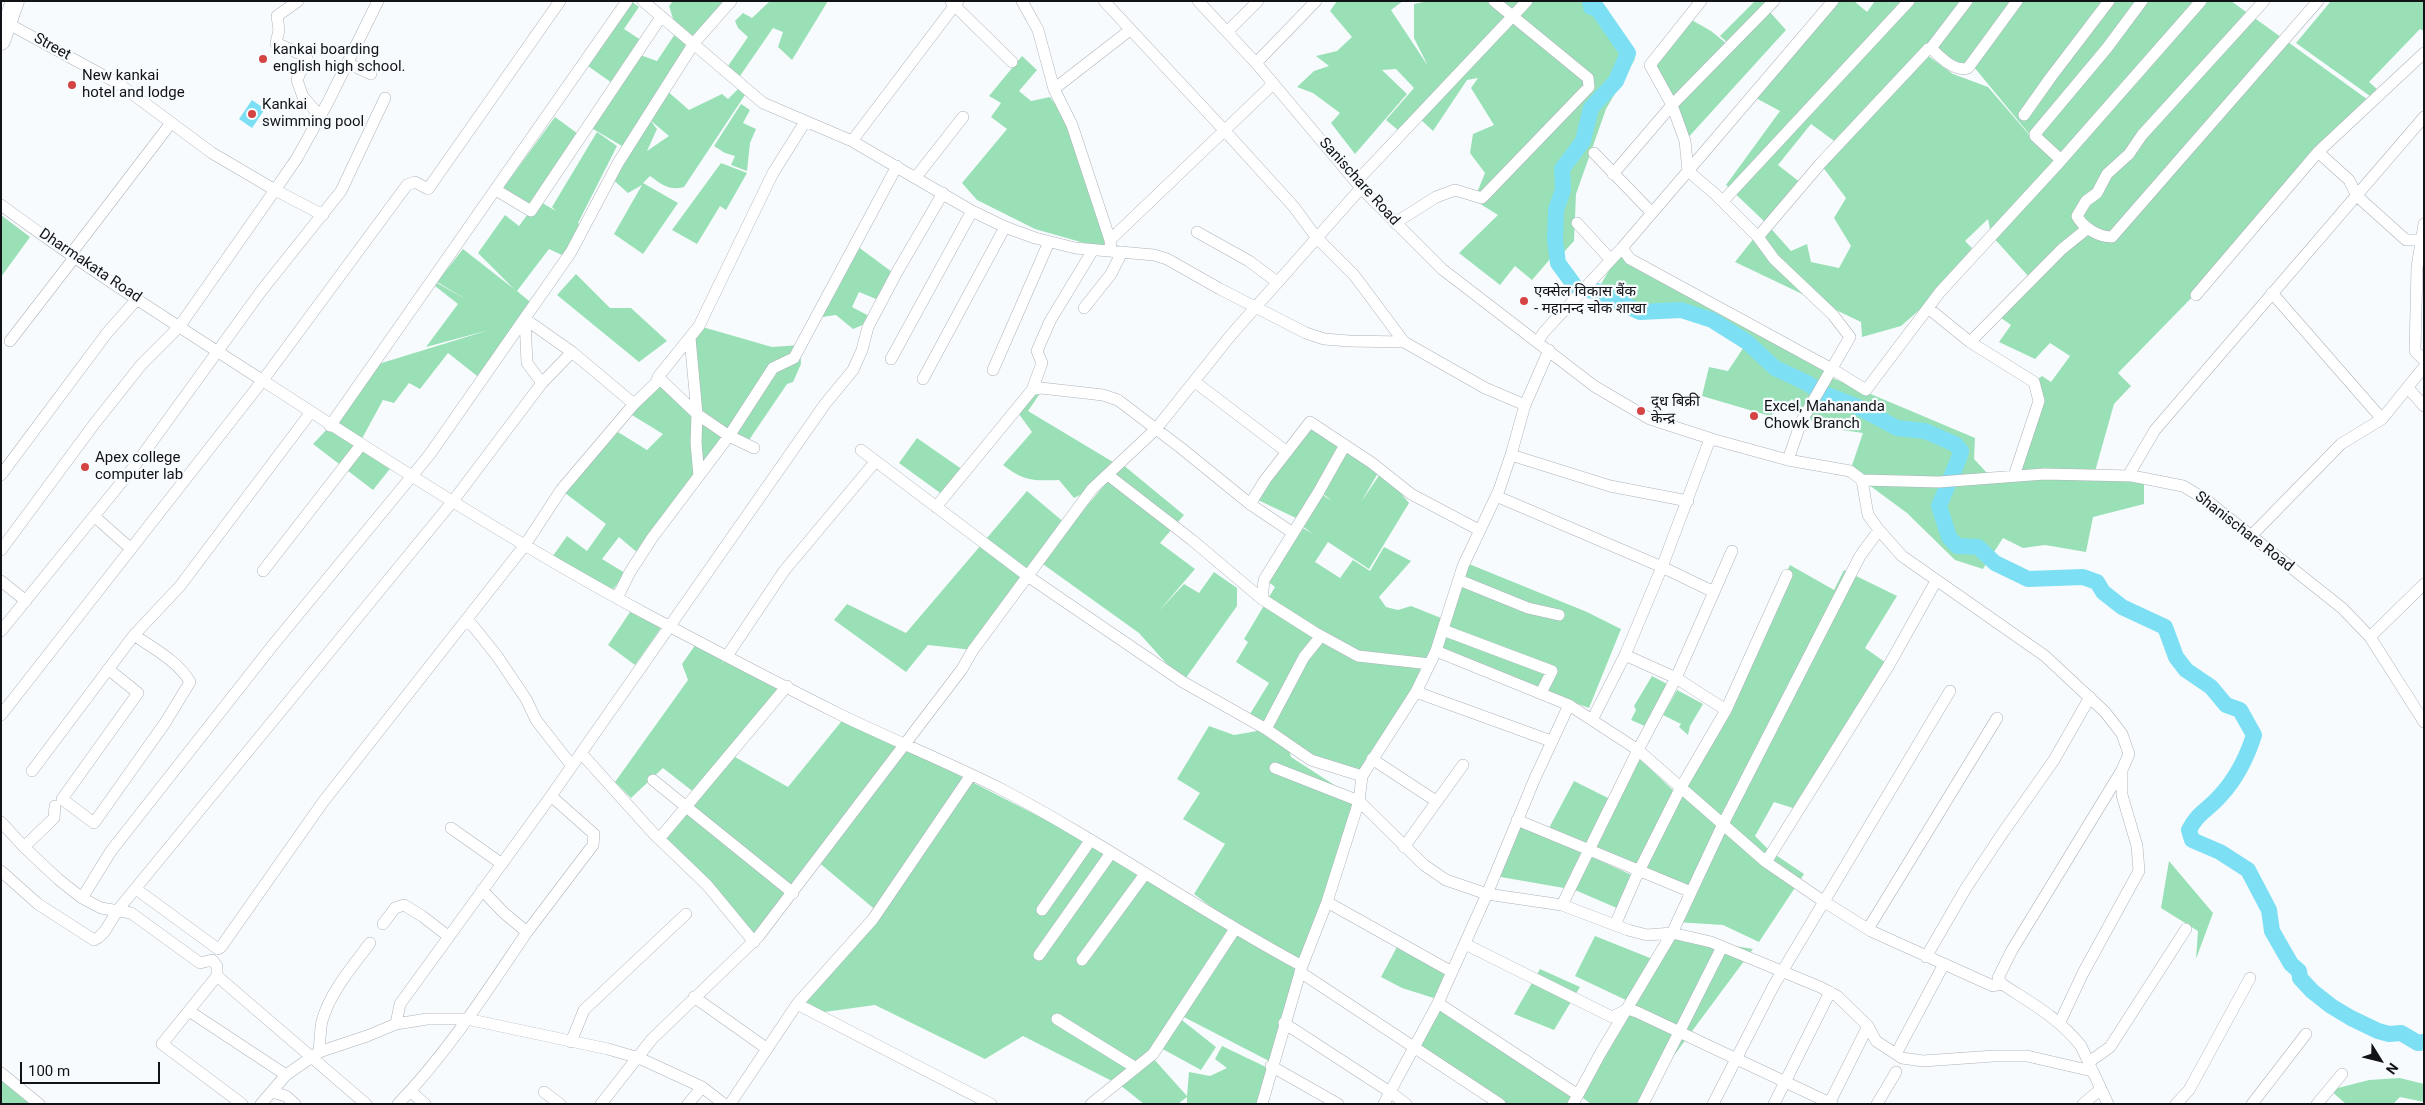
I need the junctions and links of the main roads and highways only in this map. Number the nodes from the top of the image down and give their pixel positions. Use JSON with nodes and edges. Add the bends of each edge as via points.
{"nodes":[{"id":1,"x":15,"y":1,"type":"edge"},
{"id":2,"x":4,"y":32,"type":"edge"}],
"edges":[{"from":1,"to":2,"type":"highway"}]}
